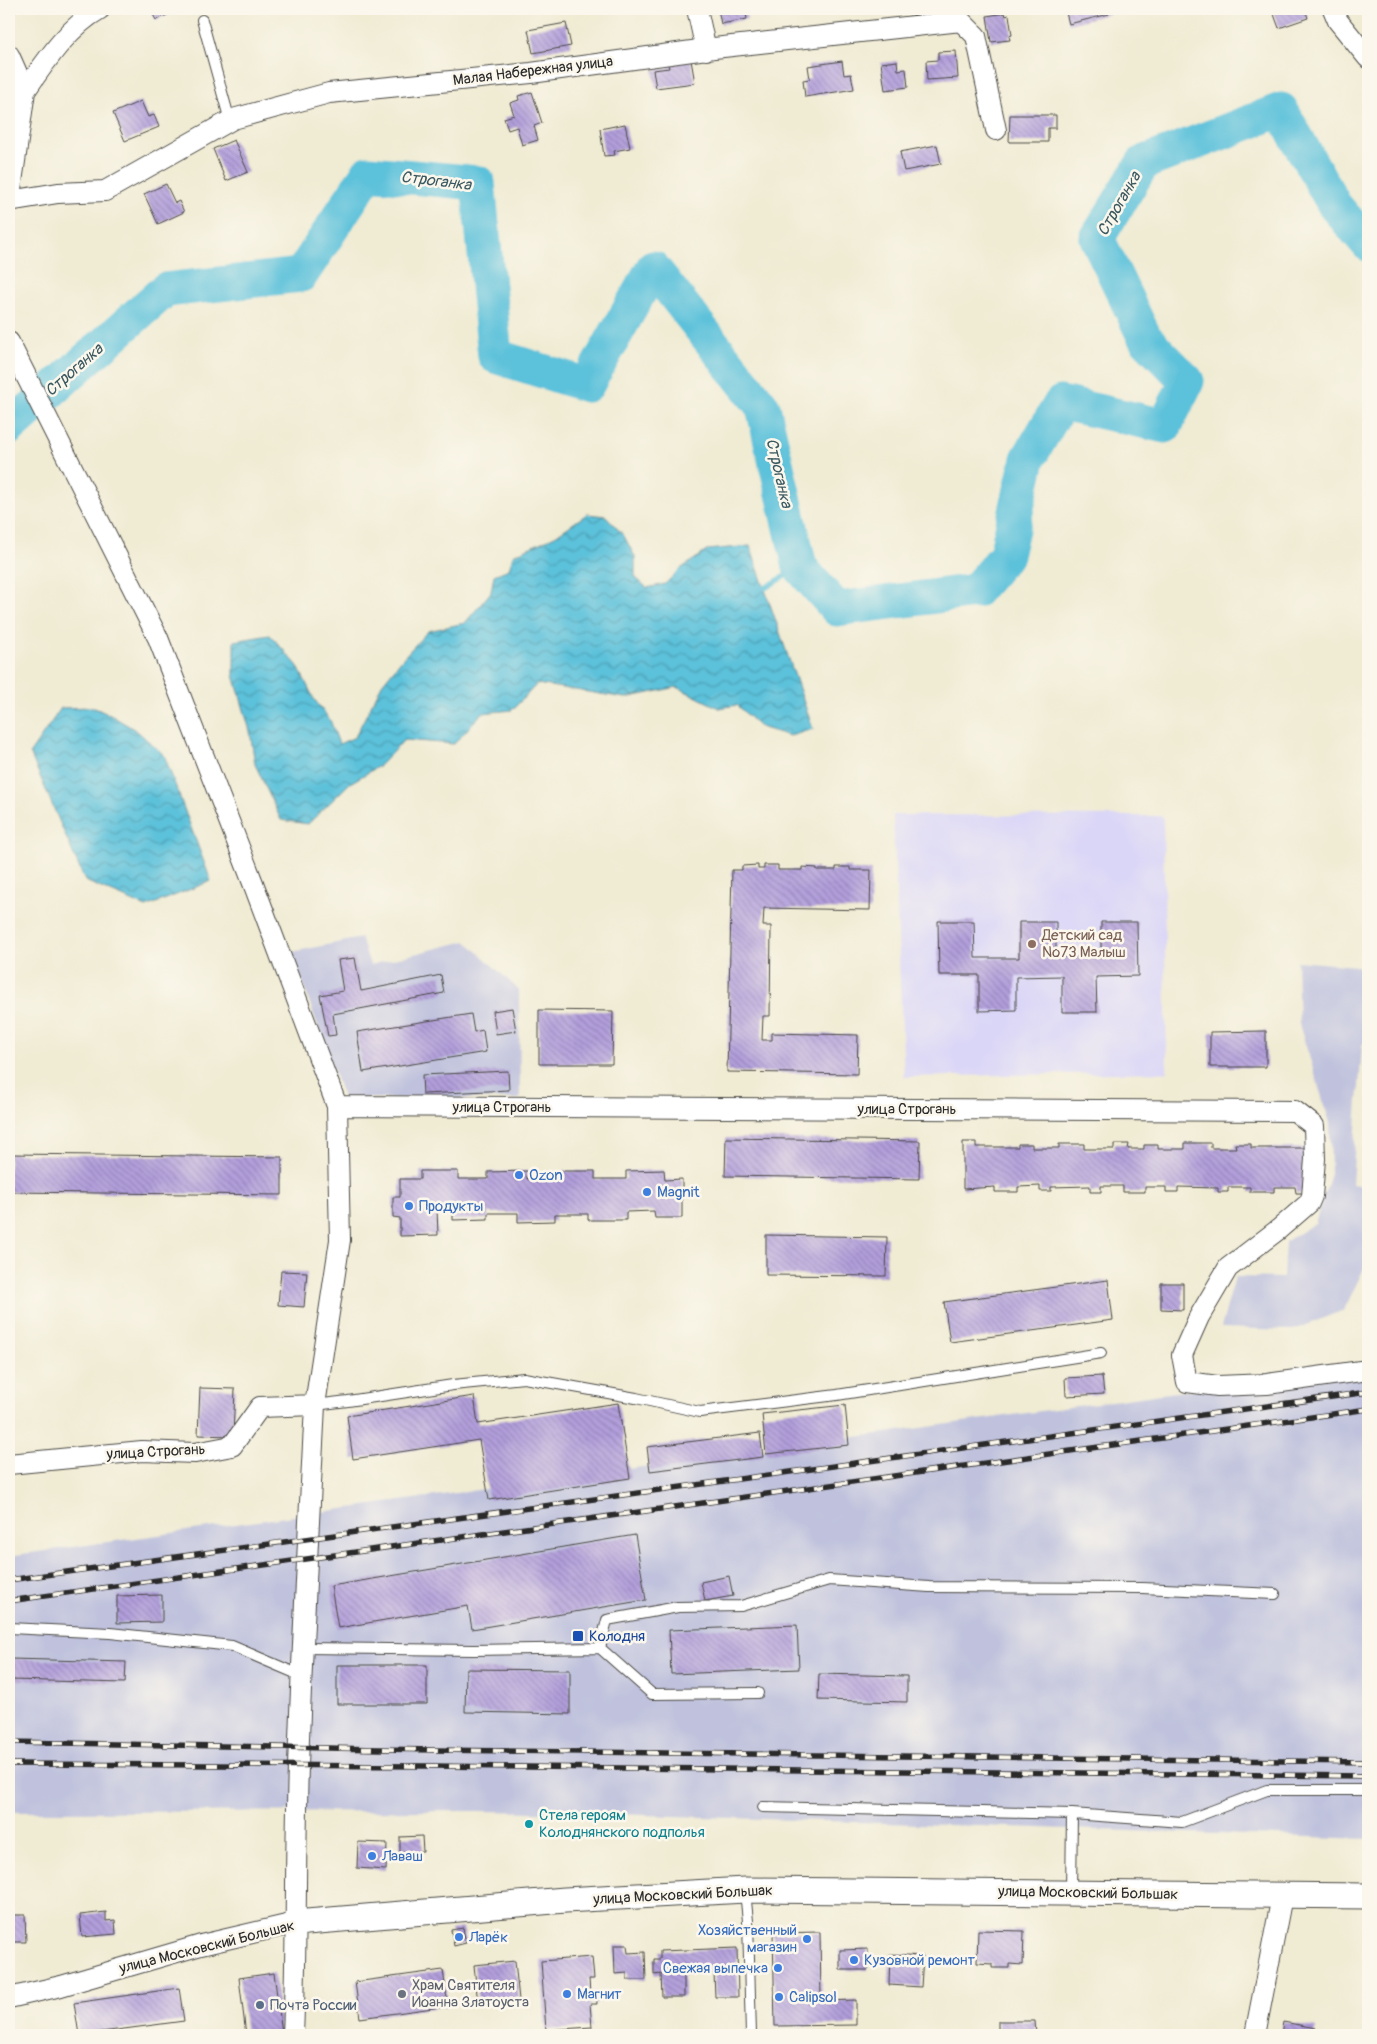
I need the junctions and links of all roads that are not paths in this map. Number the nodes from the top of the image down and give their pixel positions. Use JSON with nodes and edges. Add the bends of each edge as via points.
{"nodes":[{"id":1,"x":100,"y":9,"type":"edge"},
{"id":2,"x":697,"y":9,"type":"edge"},
{"id":3,"x":1333,"y":9,"type":"edge"},
{"id":4,"x":202,"y":20,"type":"dead end"},
{"id":5,"x":706,"y":50,"type":"junction"},
{"id":6,"x":9,"y":55,"type":"edge"},
{"id":7,"x":1368,"y":58,"type":"edge"},
{"id":8,"x":25,"y":91,"type":"junction"},
{"id":9,"x":230,"y":121,"type":"junction"},
{"id":10,"x":996,"y":130,"type":"dead end"},
{"id":11,"x":9,"y":202,"type":"edge"},
{"id":12,"x":9,"y":342,"type":"edge"},
{"id":13,"x":337,"y":1106,"type":"junction"},
{"id":14,"x":1101,"y":1353,"type":"dead end"},
{"id":15,"x":1368,"y":1370,"type":"edge"},
{"id":16,"x":315,"y":1405,"type":"junction"},
{"id":17,"x":9,"y":1464,"type":"edge"},
{"id":18,"x":1274,"y":1594,"type":"dead end"},
{"id":19,"x":9,"y":1628,"type":"edge"},
{"id":20,"x":304,"y":1648,"type":"junction"},
{"id":21,"x":600,"y":1648,"type":"junction"},
{"id":22,"x":302,"y":1676,"type":"junction"},
{"id":23,"x":758,"y":1693,"type":"dead end"},
{"id":24,"x":1368,"y":1790,"type":"edge"},
{"id":25,"x":764,"y":1808,"type":"dead end"},
{"id":26,"x":1072,"y":1814,"type":"junction"},
{"id":27,"x":745,"y":1890,"type":"junction"},
{"id":28,"x":1071,"y":1893,"type":"junction"},
{"id":29,"x":1282,"y":1896,"type":"junction"},
{"id":30,"x":1368,"y":1896,"type":"edge"},
{"id":31,"x":295,"y":1923,"type":"junction"},
{"id":32,"x":9,"y":1998,"type":"edge"},
{"id":33,"x":293,"y":2035,"type":"edge"},
{"id":34,"x":751,"y":2035,"type":"edge"},
{"id":35,"x":1255,"y":2035,"type":"edge"}],
"edges":[{"from":1,"to":8,"type":"street","via":[[85,17],[60,44]]},
{"from":2,"to":5,"type":"street"},
{"from":3,"to":7,"type":"street","via":[[1338,21]]},
{"from":4,"to":9,"type":"lane"},
{"from":5,"to":9,"type":"street","name":"Малая Набережная улица","via":[[531,73],[328,93]]},
{"from":5,"to":10,"type":"street","name":"Малая Набережная улица","via":[[961,21],[976,36]]},
{"from":6,"to":8,"type":"street"},
{"from":8,"to":11,"type":"street"},
{"from":9,"to":11,"type":"street","name":"Малая Набережная улица","via":[[105,191],[58,193]]},
{"from":12,"to":13,"type":"street","via":[[158,638]]},
{"from":13,"to":15,"type":"street","name":"улица Строгань","via":[[1295,1111],[1314,1126],[1312,1196],[1280,1229],[1228,1268],[1199,1317],[1182,1355],[1187,1382],[1218,1386],[1267,1384]]},
{"from":13,"to":16,"type":"street","via":[[340,1240]]},
{"from":14,"to":16,"type":"lane","via":[[838,1396],[700,1412],[524,1378]]},
{"from":16,"to":17,"type":"street","name":"улица Строгань","via":[[260,1407],[232,1446],[195,1452],[142,1451]]},
{"from":16,"to":20,"type":"street"},
{"from":18,"to":21,"type":"lane","via":[[1142,1588],[929,1588],[829,1580],[741,1606],[678,1607],[607,1620]]},
{"from":19,"to":22,"type":"lane","via":[[232,1646]]},
{"from":20,"to":21,"type":"lane"},
{"from":20,"to":22,"type":"street"},
{"from":21,"to":23,"type":"lane","via":[[652,1694]]},
{"from":22,"to":31,"type":"street"},
{"from":24,"to":26,"type":"lane","via":[[1267,1790],[1182,1822]]},
{"from":25,"to":26,"type":"lane"},
{"from":26,"to":28,"type":"lane"},
{"from":27,"to":28,"type":"street","name":"улица Московский Большак"},
{"from":27,"to":31,"type":"street","name":"улица Московский Большак","via":[[565,1900]]},
{"from":27,"to":34,"type":"lane"},
{"from":28,"to":29,"type":"street","name":"улица Московский Большак"},
{"from":29,"to":30,"type":"street","name":"улица Московский Большак"},
{"from":29,"to":35,"type":"street"},
{"from":31,"to":32,"type":"street","name":"улица Московский Большак","via":[[201,1945]]},
{"from":31,"to":33,"type":"street"}]}
